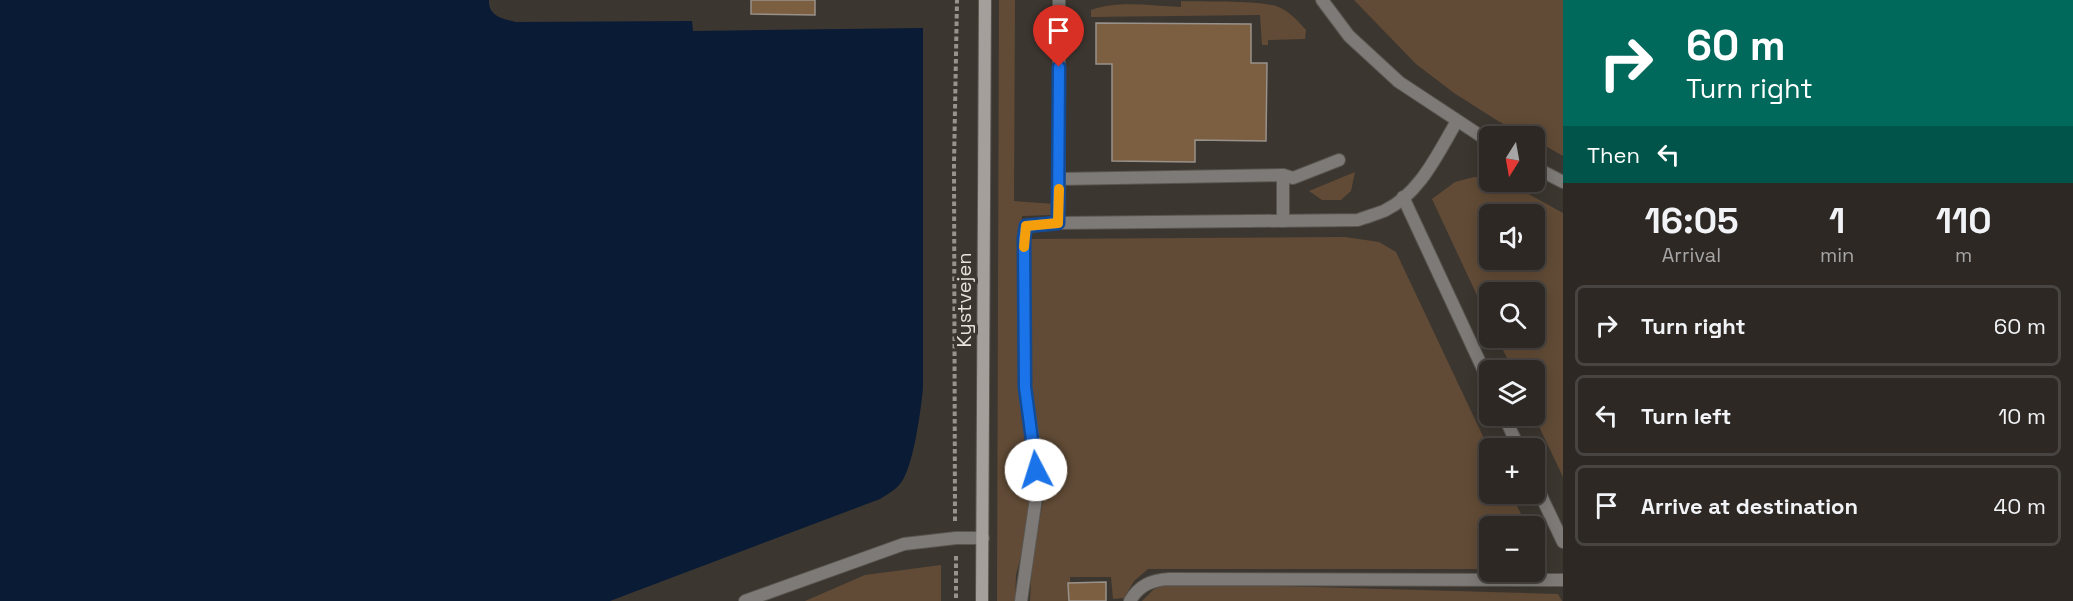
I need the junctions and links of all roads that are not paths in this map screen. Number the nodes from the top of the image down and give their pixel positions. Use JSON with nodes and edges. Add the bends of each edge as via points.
{"nodes":[{"id":1,"x":984,"y":0,"type":"edge"},
{"id":2,"x":1059,"y":0,"type":"edge"},
{"id":3,"x":1322,"y":0,"type":"edge"},
{"id":4,"x":1457,"y":121,"type":"junction"},
{"id":5,"x":1479,"y":135,"type":"edge"},
{"id":6,"x":1339,"y":160,"type":"dead end"},
{"id":7,"x":1545,"y":173,"type":"edge"},
{"id":8,"x":1284,"y":175,"type":"junction"},
{"id":9,"x":1059,"y":179,"type":"junction"},
{"id":10,"x":1563,"y":182,"type":"edge"},
{"id":11,"x":1403,"y":197,"type":"junction"},
{"id":12,"x":1283,"y":221,"type":"junction"},
{"id":13,"x":1058,"y":223,"type":"junction"},
{"id":14,"x":1479,"y":360,"type":"edge"},
{"id":15,"x":1545,"y":504,"type":"edge"},
{"id":16,"x":982,"y":538,"type":"junction"},
{"id":17,"x":1563,"y":542,"type":"edge"},
{"id":18,"x":1563,"y":580,"type":"edge"},
{"id":19,"x":744,"y":601,"type":"edge"},
{"id":20,"x":982,"y":601,"type":"edge"},
{"id":21,"x":1021,"y":601,"type":"edge"},
{"id":22,"x":1131,"y":601,"type":"edge"}],
"edges":[{"from":1,"to":16,"type":"street","name":"Kystvejen"},
{"from":2,"to":9,"type":"lane"},
{"from":3,"to":4,"type":"lane","via":[[1349,36],[1399,82]]},
{"from":4,"to":5,"type":"lane"},
{"from":4,"to":11,"type":"lane","via":[[1427,173]]},
{"from":6,"to":8,"type":"lane","via":[[1293,178]]},
{"from":7,"to":10,"type":"lane"},
{"from":8,"to":9,"type":"lane"},
{"from":8,"to":12,"type":"lane"},
{"from":9,"to":13,"type":"lane"},
{"from":11,"to":12,"type":"lane","via":[[1386,210],[1358,220]]},
{"from":11,"to":14,"type":"lane"},
{"from":12,"to":13,"type":"lane"},
{"from":13,"to":21,"type":"lane","via":[[1026,226],[1024,239],[1025,387],[1037,491]]},
{"from":15,"to":17,"type":"lane"},
{"from":16,"to":19,"type":"lane","via":[[904,544]]},
{"from":16,"to":20,"type":"street","name":"Kystvejen"},
{"from":18,"to":22,"type":"lane","via":[[1169,579],[1146,584]]}]}
